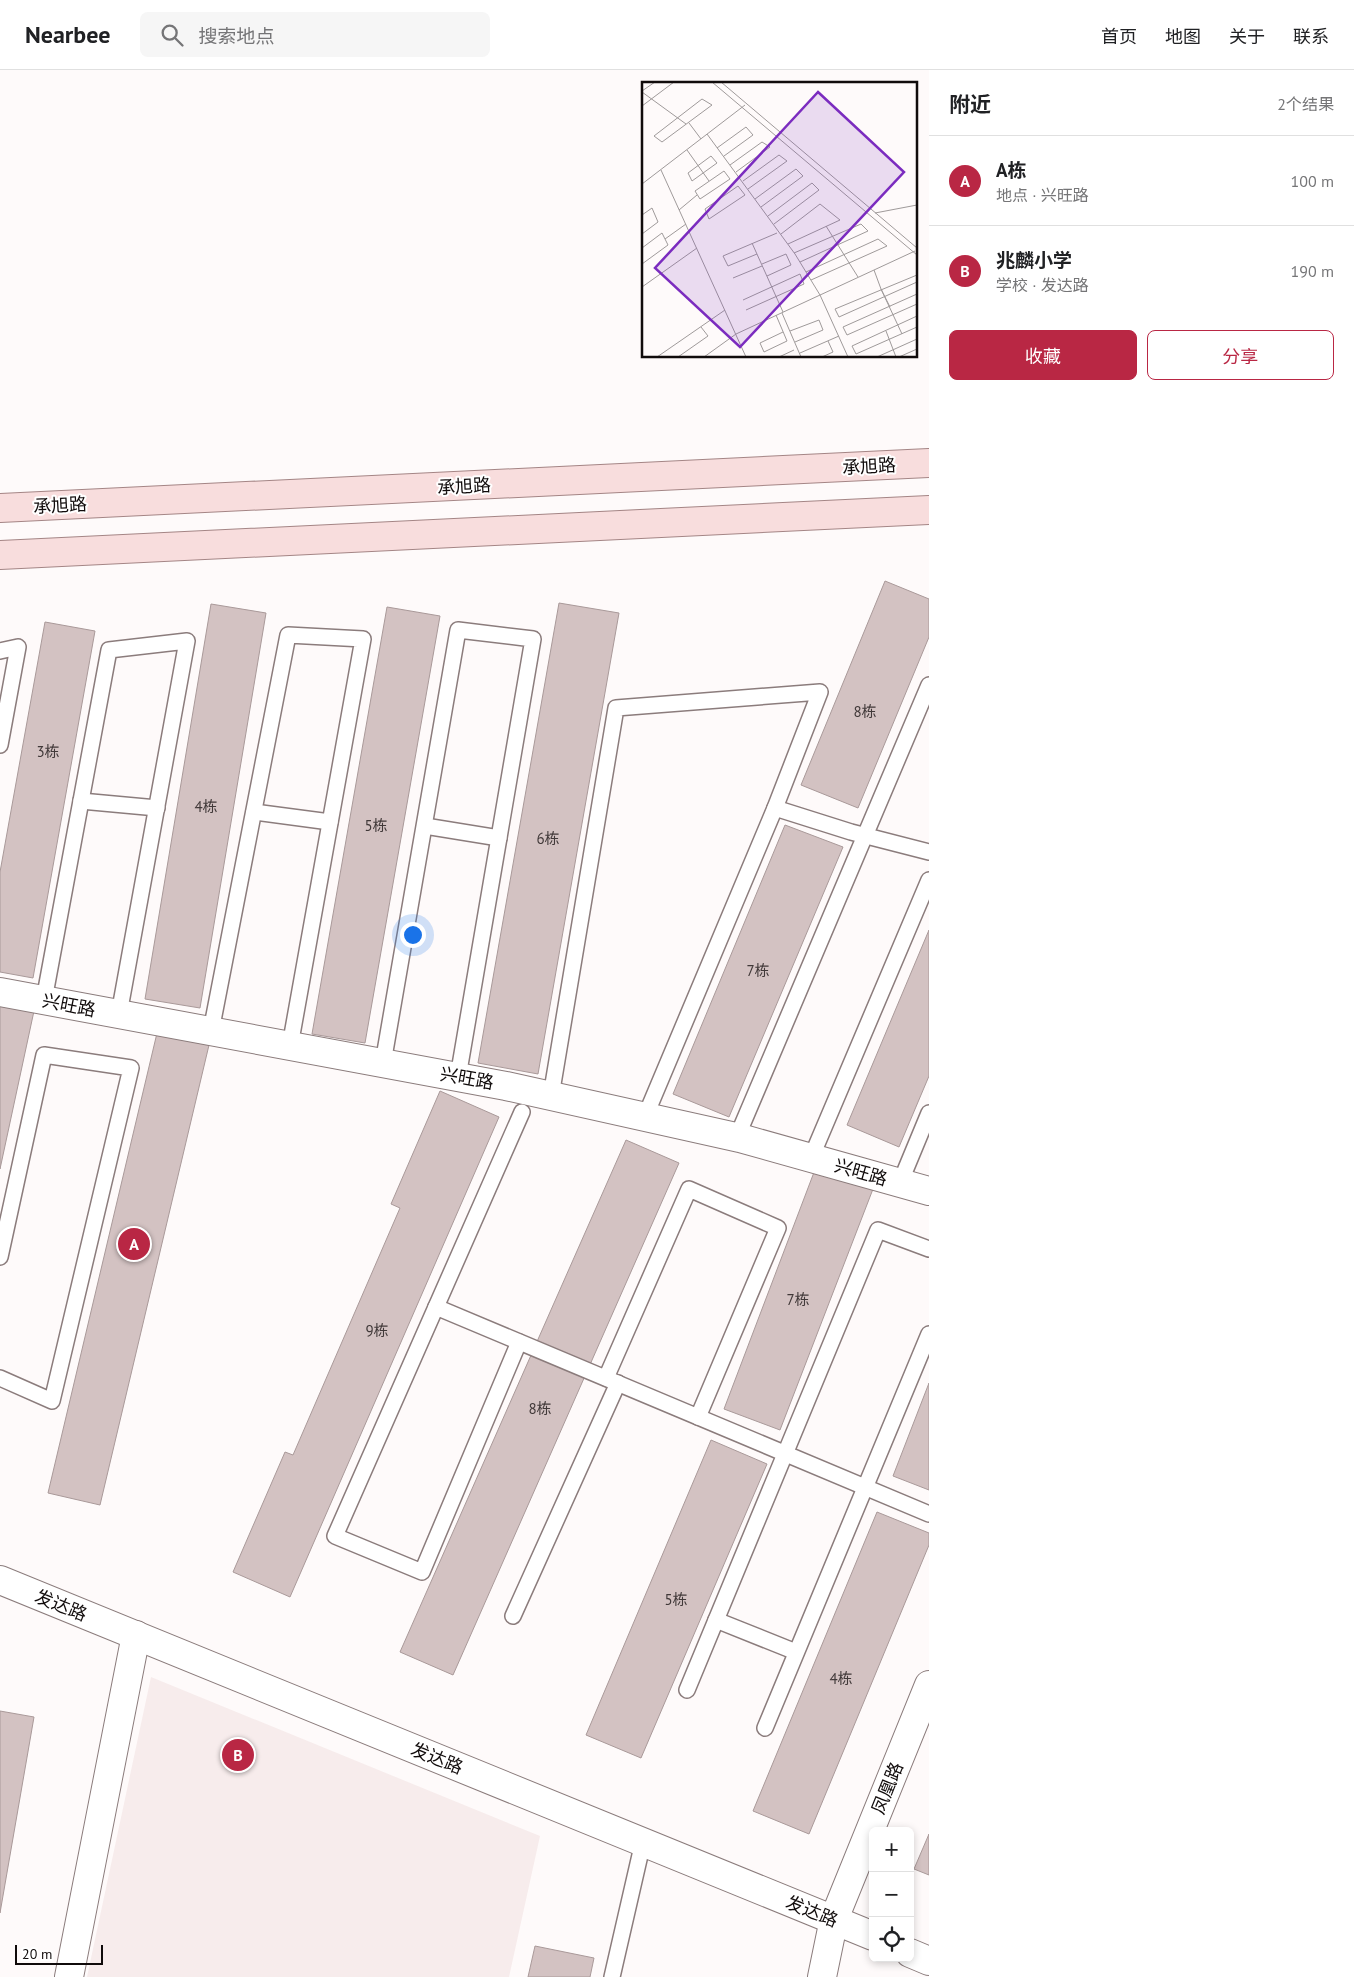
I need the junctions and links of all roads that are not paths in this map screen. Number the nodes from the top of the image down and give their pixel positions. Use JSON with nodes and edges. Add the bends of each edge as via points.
{"nodes":[{"id":1,"x":929,"y":463,"type":"edge"},
{"id":2,"x":0,"y":508,"type":"edge"},
{"id":3,"x":929,"y":510,"type":"edge"},
{"id":4,"x":0,"y":554,"type":"edge"},
{"id":5,"x":0,"y":651,"type":"edge"},
{"id":6,"x":929,"y":685,"type":"edge"},
{"id":7,"x":0,"y":745,"type":"edge"},
{"id":8,"x":81,"y":801,"type":"junction"},
{"id":9,"x":157,"y":808,"type":"junction"},
{"id":10,"x":775,"y":808,"type":"junction"},
{"id":11,"x":254,"y":812,"type":"junction"},
{"id":12,"x":330,"y":822,"type":"junction"},
{"id":13,"x":425,"y":826,"type":"junction"},
{"id":14,"x":866,"y":836,"type":"junction"},
{"id":15,"x":499,"y":838,"type":"junction"},
{"id":16,"x":929,"y":852,"type":"edge"},
{"id":17,"x":929,"y":880,"type":"edge"},
{"id":18,"x":0,"y":992,"type":"edge"},
{"id":19,"x":44,"y":1000,"type":"junction"},
{"id":20,"x":119,"y":1014,"type":"junction"},
{"id":21,"x":211,"y":1031,"type":"junction"},
{"id":22,"x":290,"y":1046,"type":"junction"},
{"id":23,"x":384,"y":1063,"type":"junction"},
{"id":24,"x":458,"y":1077,"type":"junction"},
{"id":25,"x":551,"y":1096,"type":"junction"},
{"id":26,"x":522,"y":1112,"type":"dead end"},
{"id":27,"x":929,"y":1113,"type":"edge"},
{"id":28,"x":645,"y":1117,"type":"junction"},
{"id":29,"x":736,"y":1137,"type":"junction"},
{"id":30,"x":811,"y":1158,"type":"junction"},
{"id":31,"x":900,"y":1183,"type":"junction"},
{"id":32,"x":929,"y":1191,"type":"edge"},
{"id":33,"x":4,"y":1217,"type":"edge"},
{"id":34,"x":929,"y":1249,"type":"edge"},
{"id":35,"x":0,"y":1257,"type":"edge"},
{"id":36,"x":436,"y":1307,"type":"junction"},
{"id":37,"x":929,"y":1334,"type":"edge"},
{"id":38,"x":519,"y":1342,"type":"junction"},
{"id":39,"x":0,"y":1378,"type":"edge"},
{"id":40,"x":612,"y":1381,"type":"junction"},
{"id":41,"x":698,"y":1417,"type":"junction"},
{"id":42,"x":785,"y":1453,"type":"junction"},
{"id":43,"x":865,"y":1487,"type":"junction"},
{"id":44,"x":929,"y":1514,"type":"edge"},
{"id":45,"x":0,"y":1580,"type":"edge"},
{"id":46,"x":513,"y":1616,"type":"dead end"},
{"id":47,"x":716,"y":1620,"type":"junction"},
{"id":48,"x":136,"y":1635,"type":"junction"},
{"id":49,"x":796,"y":1652,"type":"junction"},
{"id":50,"x":929,"y":1685,"type":"edge"},
{"id":51,"x":687,"y":1690,"type":"dead end"},
{"id":52,"x":765,"y":1728,"type":"dead end"},
{"id":53,"x":643,"y":1842,"type":"junction"},
{"id":54,"x":834,"y":1920,"type":"junction"},
{"id":55,"x":869,"y":1934,"type":"edge"},
{"id":56,"x":914,"y":1955,"type":"edge"},
{"id":57,"x":929,"y":1961,"type":"edge"},
{"id":58,"x":69,"y":1977,"type":"edge"},
{"id":59,"x":612,"y":1977,"type":"edge"},
{"id":60,"x":822,"y":1977,"type":"edge"}],
"edges":[{"from":1,"to":2,"type":"main road","name":"承旭路"},
{"from":3,"to":4,"type":"main road"},
{"from":5,"to":7,"type":"lane","via":[[18,647]]},
{"from":6,"to":14,"type":"lane"},
{"from":8,"to":9,"type":"lane"},
{"from":8,"to":9,"type":"lane","via":[[109,650],[187,641]]},
{"from":8,"to":19,"type":"lane"},
{"from":9,"to":20,"type":"lane"},
{"from":10,"to":14,"type":"lane"},
{"from":10,"to":25,"type":"lane","via":[[820,692],[616,708]]},
{"from":10,"to":28,"type":"lane"},
{"from":11,"to":12,"type":"lane"},
{"from":11,"to":12,"type":"lane","via":[[288,635],[363,638]]},
{"from":11,"to":21,"type":"lane"},
{"from":12,"to":22,"type":"lane"},
{"from":13,"to":15,"type":"lane"},
{"from":13,"to":15,"type":"lane","via":[[458,630],[533,639]]},
{"from":13,"to":23,"type":"lane"},
{"from":14,"to":16,"type":"lane"},
{"from":14,"to":29,"type":"lane"},
{"from":15,"to":24,"type":"lane"},
{"from":17,"to":30,"type":"lane"},
{"from":18,"to":19,"type":"street","name":"兴旺路"},
{"from":19,"to":20,"type":"street","name":"兴旺路"},
{"from":20,"to":21,"type":"street","name":"兴旺路"},
{"from":21,"to":22,"type":"street","name":"兴旺路"},
{"from":22,"to":23,"type":"street","name":"兴旺路"},
{"from":23,"to":24,"type":"street","name":"兴旺路"},
{"from":24,"to":25,"type":"street","name":"兴旺路"},
{"from":25,"to":28,"type":"street","name":"兴旺路"},
{"from":26,"to":36,"type":"lane"},
{"from":27,"to":31,"type":"lane"},
{"from":28,"to":29,"type":"street","name":"兴旺路"},
{"from":29,"to":30,"type":"street","name":"兴旺路"},
{"from":30,"to":31,"type":"street","name":"兴旺路"},
{"from":31,"to":32,"type":"street","name":"兴旺路"},
{"from":33,"to":35,"type":"lane"},
{"from":33,"to":39,"type":"lane","via":[[44,1055],[131,1068],[52,1401]]},
{"from":34,"to":42,"type":"lane","via":[[878,1230]]},
{"from":36,"to":38,"type":"lane"},
{"from":36,"to":38,"type":"lane","via":[[336,1536],[422,1572]]},
{"from":37,"to":43,"type":"lane"},
{"from":38,"to":40,"type":"lane"},
{"from":40,"to":41,"type":"lane"},
{"from":40,"to":41,"type":"lane","via":[[689,1189],[778,1228]]},
{"from":40,"to":46,"type":"lane"},
{"from":41,"to":42,"type":"lane"},
{"from":42,"to":43,"type":"lane"},
{"from":42,"to":47,"type":"lane"},
{"from":43,"to":44,"type":"lane"},
{"from":43,"to":49,"type":"lane"},
{"from":45,"to":48,"type":"street","name":"发达路"},
{"from":47,"to":49,"type":"lane"},
{"from":47,"to":51,"type":"lane"},
{"from":48,"to":53,"type":"street","name":"发达路"},
{"from":48,"to":58,"type":"street"},
{"from":49,"to":52,"type":"lane"},
{"from":50,"to":54,"type":"street","name":"凤凰路"},
{"from":53,"to":54,"type":"street","name":"发达路"},
{"from":53,"to":59,"type":"lane"},
{"from":54,"to":55,"type":"street","name":"发达路"},
{"from":54,"to":60,"type":"street","name":"凤凰路"},
{"from":56,"to":57,"type":"street"}]}
